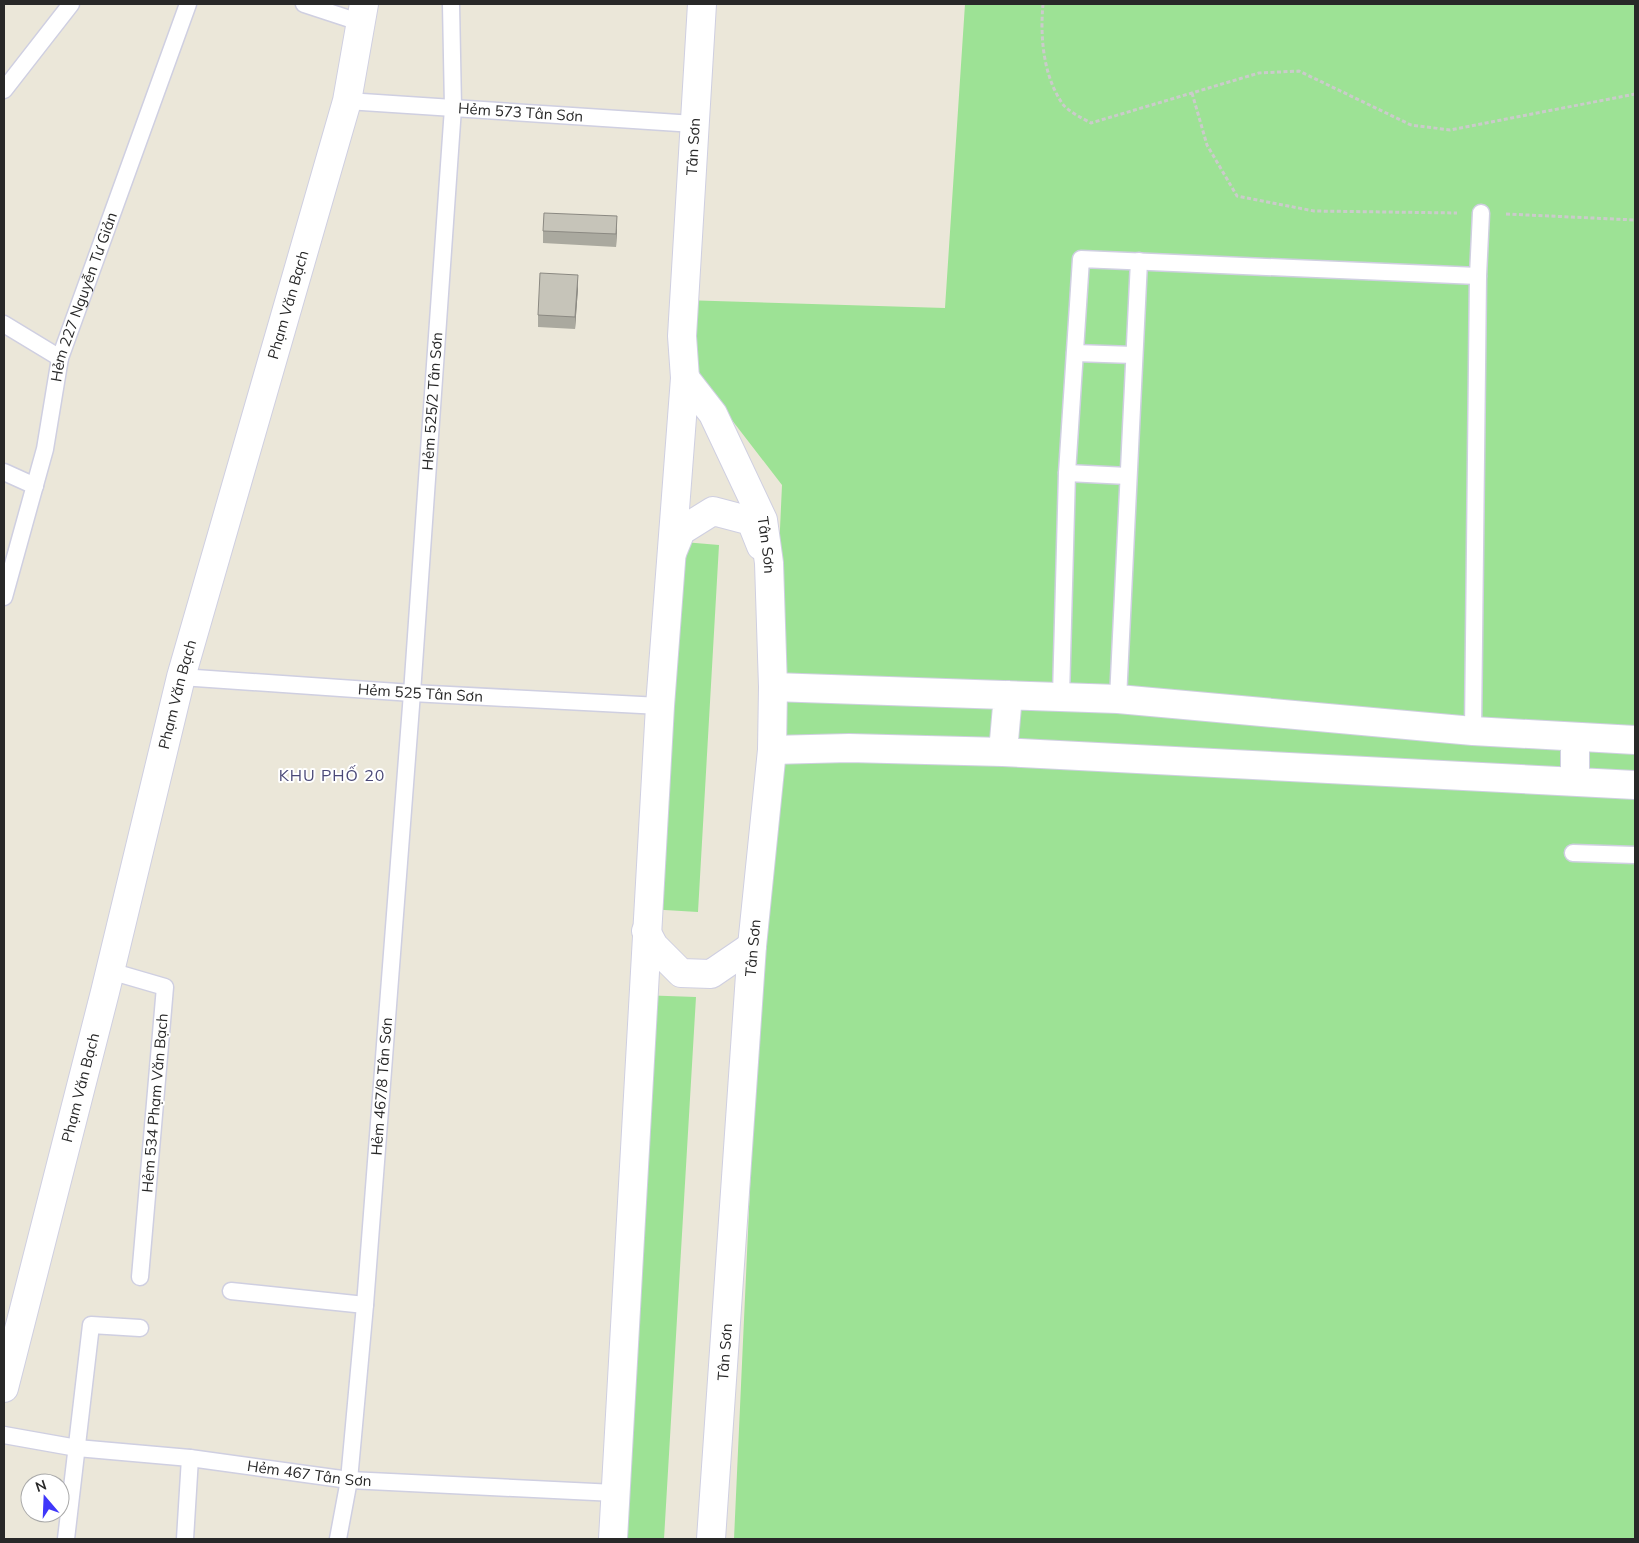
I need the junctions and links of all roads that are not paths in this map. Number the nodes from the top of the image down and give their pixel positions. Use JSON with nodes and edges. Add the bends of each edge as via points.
{"nodes":[{"id":1,"x":71,"y":4,"type":"edge"},
{"id":2,"x":188,"y":4,"type":"edge"},
{"id":3,"x":304,"y":4,"type":"edge"},
{"id":4,"x":451,"y":4,"type":"edge"},
{"id":5,"x":702,"y":4,"type":"edge"},
{"id":6,"x":363,"y":14,"type":"edge"},
{"id":7,"x":4,"y":90,"type":"edge"},
{"id":8,"x":347,"y":101,"type":"junction"},
{"id":9,"x":452,"y":108,"type":"junction"},
{"id":10,"x":694,"y":124,"type":"junction"},
{"id":11,"x":1481,"y":213,"type":"road end"},
{"id":12,"x":1139,"y":261,"type":"junction"},
{"id":13,"x":1478,"y":276,"type":"junction"},
{"id":14,"x":4,"y":324,"type":"edge"},
{"id":15,"x":1075,"y":353,"type":"junction"},
{"id":16,"x":1134,"y":355,"type":"junction"},
{"id":17,"x":60,"y":358,"type":"junction"},
{"id":18,"x":685,"y":378,"type":"junction"},
{"id":19,"x":4,"y":472,"type":"edge"},
{"id":20,"x":1067,"y":473,"type":"junction"},
{"id":21,"x":1128,"y":476,"type":"junction"},
{"id":22,"x":35,"y":486,"type":"junction"},
{"id":23,"x":672,"y":554,"type":"junction"},
{"id":24,"x":768,"y":563,"type":"junction"},
{"id":25,"x":4,"y":597,"type":"edge"},
{"id":26,"x":181,"y":676,"type":"junction"},
{"id":27,"x":773,"y":687,"type":"junction"},
{"id":28,"x":412,"y":693,"type":"junction"},
{"id":29,"x":1008,"y":695,"type":"junction"},
{"id":30,"x":1061,"y":696,"type":"junction"},
{"id":31,"x":1118,"y":699,"type":"junction"},
{"id":32,"x":660,"y":706,"type":"junction"},
{"id":33,"x":1474,"y":731,"type":"junction"},
{"id":34,"x":1575,"y":737,"type":"junction"},
{"id":35,"x":1635,"y":740,"type":"edge"},
{"id":36,"x":772,"y":750,"type":"junction"},
{"id":37,"x":1003,"y":752,"type":"junction"},
{"id":38,"x":1575,"y":781,"type":"junction"},
{"id":39,"x":1635,"y":785,"type":"edge"},
{"id":40,"x":1573,"y":853,"type":"dead end"},
{"id":41,"x":1635,"y":855,"type":"edge"},
{"id":42,"x":646,"y":931,"type":"junction"},
{"id":43,"x":752,"y":946,"type":"junction"},
{"id":44,"x":110,"y":971,"type":"junction"},
{"id":45,"x":140,"y":1277,"type":"dead end"},
{"id":46,"x":231,"y":1291,"type":"dead end"},
{"id":47,"x":365,"y":1305,"type":"junction"},
{"id":48,"x":140,"y":1328,"type":"dead end"},
{"id":49,"x":4,"y":1388,"type":"edge"},
{"id":50,"x":4,"y":1435,"type":"edge"},
{"id":51,"x":77,"y":1448,"type":"junction"},
{"id":52,"x":190,"y":1458,"type":"junction"},
{"id":53,"x":349,"y":1480,"type":"junction"},
{"id":54,"x":615,"y":1493,"type":"junction"},
{"id":55,"x":66,"y":1539,"type":"edge"},
{"id":56,"x":185,"y":1539,"type":"edge"},
{"id":57,"x":338,"y":1539,"type":"edge"},
{"id":58,"x":613,"y":1539,"type":"edge"},
{"id":59,"x":711,"y":1539,"type":"edge"}],
"edges":[{"from":1,"to":7,"type":"lane"},
{"from":2,"to":17,"type":"lane","name":"Hẻm 227 Nguyễn Tư Giản"},
{"from":3,"to":6,"type":"lane"},
{"from":4,"to":9,"type":"lane","name":"Hẻm 525/2 Tân Sơn"},
{"from":5,"to":10,"type":"street","name":"Tân Sơn"},
{"from":6,"to":8,"type":"street","name":"Phạm Văn Bạch"},
{"from":8,"to":9,"type":"lane","name":"Hẻm 573 Tân Sơn"},
{"from":8,"to":26,"type":"street","name":"Phạm Văn Bạch"},
{"from":9,"to":10,"type":"lane","name":"Hẻm 573 Tân Sơn"},
{"from":9,"to":28,"type":"lane","name":"Hẻm 525/2 Tân Sơn"},
{"from":10,"to":18,"type":"street","name":"Tân Sơn","via":[[682,336]]},
{"from":11,"to":13,"type":"lane"},
{"from":12,"to":13,"type":"lane"},
{"from":12,"to":15,"type":"lane","via":[[1081,258]]},
{"from":12,"to":16,"type":"lane"},
{"from":13,"to":33,"type":"lane"},
{"from":14,"to":17,"type":"lane"},
{"from":15,"to":16,"type":"lane"},
{"from":15,"to":20,"type":"lane"},
{"from":16,"to":21,"type":"lane"},
{"from":17,"to":22,"type":"lane","name":"Hẻm 227 Nguyễn Tư Giản","via":[[45,449]]},
{"from":18,"to":23,"type":"street","name":"Tân Sơn"},
{"from":18,"to":24,"type":"street","name":"Tân Sơn","via":[[713,414],[753,497],[763,520]]},
{"from":19,"to":22,"type":"lane"},
{"from":20,"to":21,"type":"lane"},
{"from":20,"to":30,"type":"lane"},
{"from":21,"to":31,"type":"lane"},
{"from":22,"to":25,"type":"lane","name":"Hẻm 227 Nguyễn Tư Giản"},
{"from":23,"to":24,"type":"street","via":[[681,531],[713,511],[750,521]]},
{"from":23,"to":32,"type":"street","name":"Tân Sơn"},
{"from":24,"to":27,"type":"street","name":"Tân Sơn"},
{"from":26,"to":28,"type":"lane","name":"Hẻm 525 Tân Sơn"},
{"from":26,"to":44,"type":"street","name":"Phạm Văn Bạch"},
{"from":27,"to":29,"type":"street"},
{"from":27,"to":36,"type":"street","name":"Tân Sơn"},
{"from":28,"to":32,"type":"lane","name":"Hẻm 525 Tân Sơn"},
{"from":28,"to":47,"type":"lane","name":"Hẻm 467/8 Tân Sơn"},
{"from":29,"to":30,"type":"street"},
{"from":29,"to":37,"type":"street"},
{"from":30,"to":31,"type":"street"},
{"from":31,"to":33,"type":"street"},
{"from":32,"to":42,"type":"street","name":"Tân Sơn"},
{"from":33,"to":34,"type":"street"},
{"from":34,"to":35,"type":"street"},
{"from":34,"to":38,"type":"street"},
{"from":36,"to":37,"type":"street","via":[[849,748]]},
{"from":36,"to":43,"type":"street","name":"Tân Sơn"},
{"from":37,"to":38,"type":"street"},
{"from":38,"to":39,"type":"street"},
{"from":40,"to":41,"type":"lane"},
{"from":42,"to":43,"type":"street","via":[[654,946],[681,973],[711,974]]},
{"from":42,"to":54,"type":"street","name":"Tân Sơn"},
{"from":43,"to":59,"type":"street","name":"Tân Sơn"},
{"from":44,"to":45,"type":"lane","name":"Hẻm 534 Phạm Văn Bạch","via":[[166,987]]},
{"from":44,"to":49,"type":"street","name":"Phạm Văn Bạch"},
{"from":46,"to":47,"type":"lane"},
{"from":47,"to":53,"type":"lane","name":"Hẻm 467/8 Tân Sơn"},
{"from":48,"to":51,"type":"lane","via":[[92,1325]]},
{"from":50,"to":51,"type":"lane","name":"Hẻm 467 Tân Sơn"},
{"from":51,"to":52,"type":"lane","name":"Hẻm 467 Tân Sơn"},
{"from":51,"to":55,"type":"lane"},
{"from":52,"to":53,"type":"lane","name":"Hẻm 467 Tân Sơn"},
{"from":52,"to":56,"type":"lane"},
{"from":53,"to":54,"type":"lane","name":"Hẻm 467 Tân Sơn"},
{"from":53,"to":57,"type":"lane","name":"Hẻm 467/8 Tân Sơn"},
{"from":54,"to":58,"type":"street","name":"Tân Sơn"}]}
